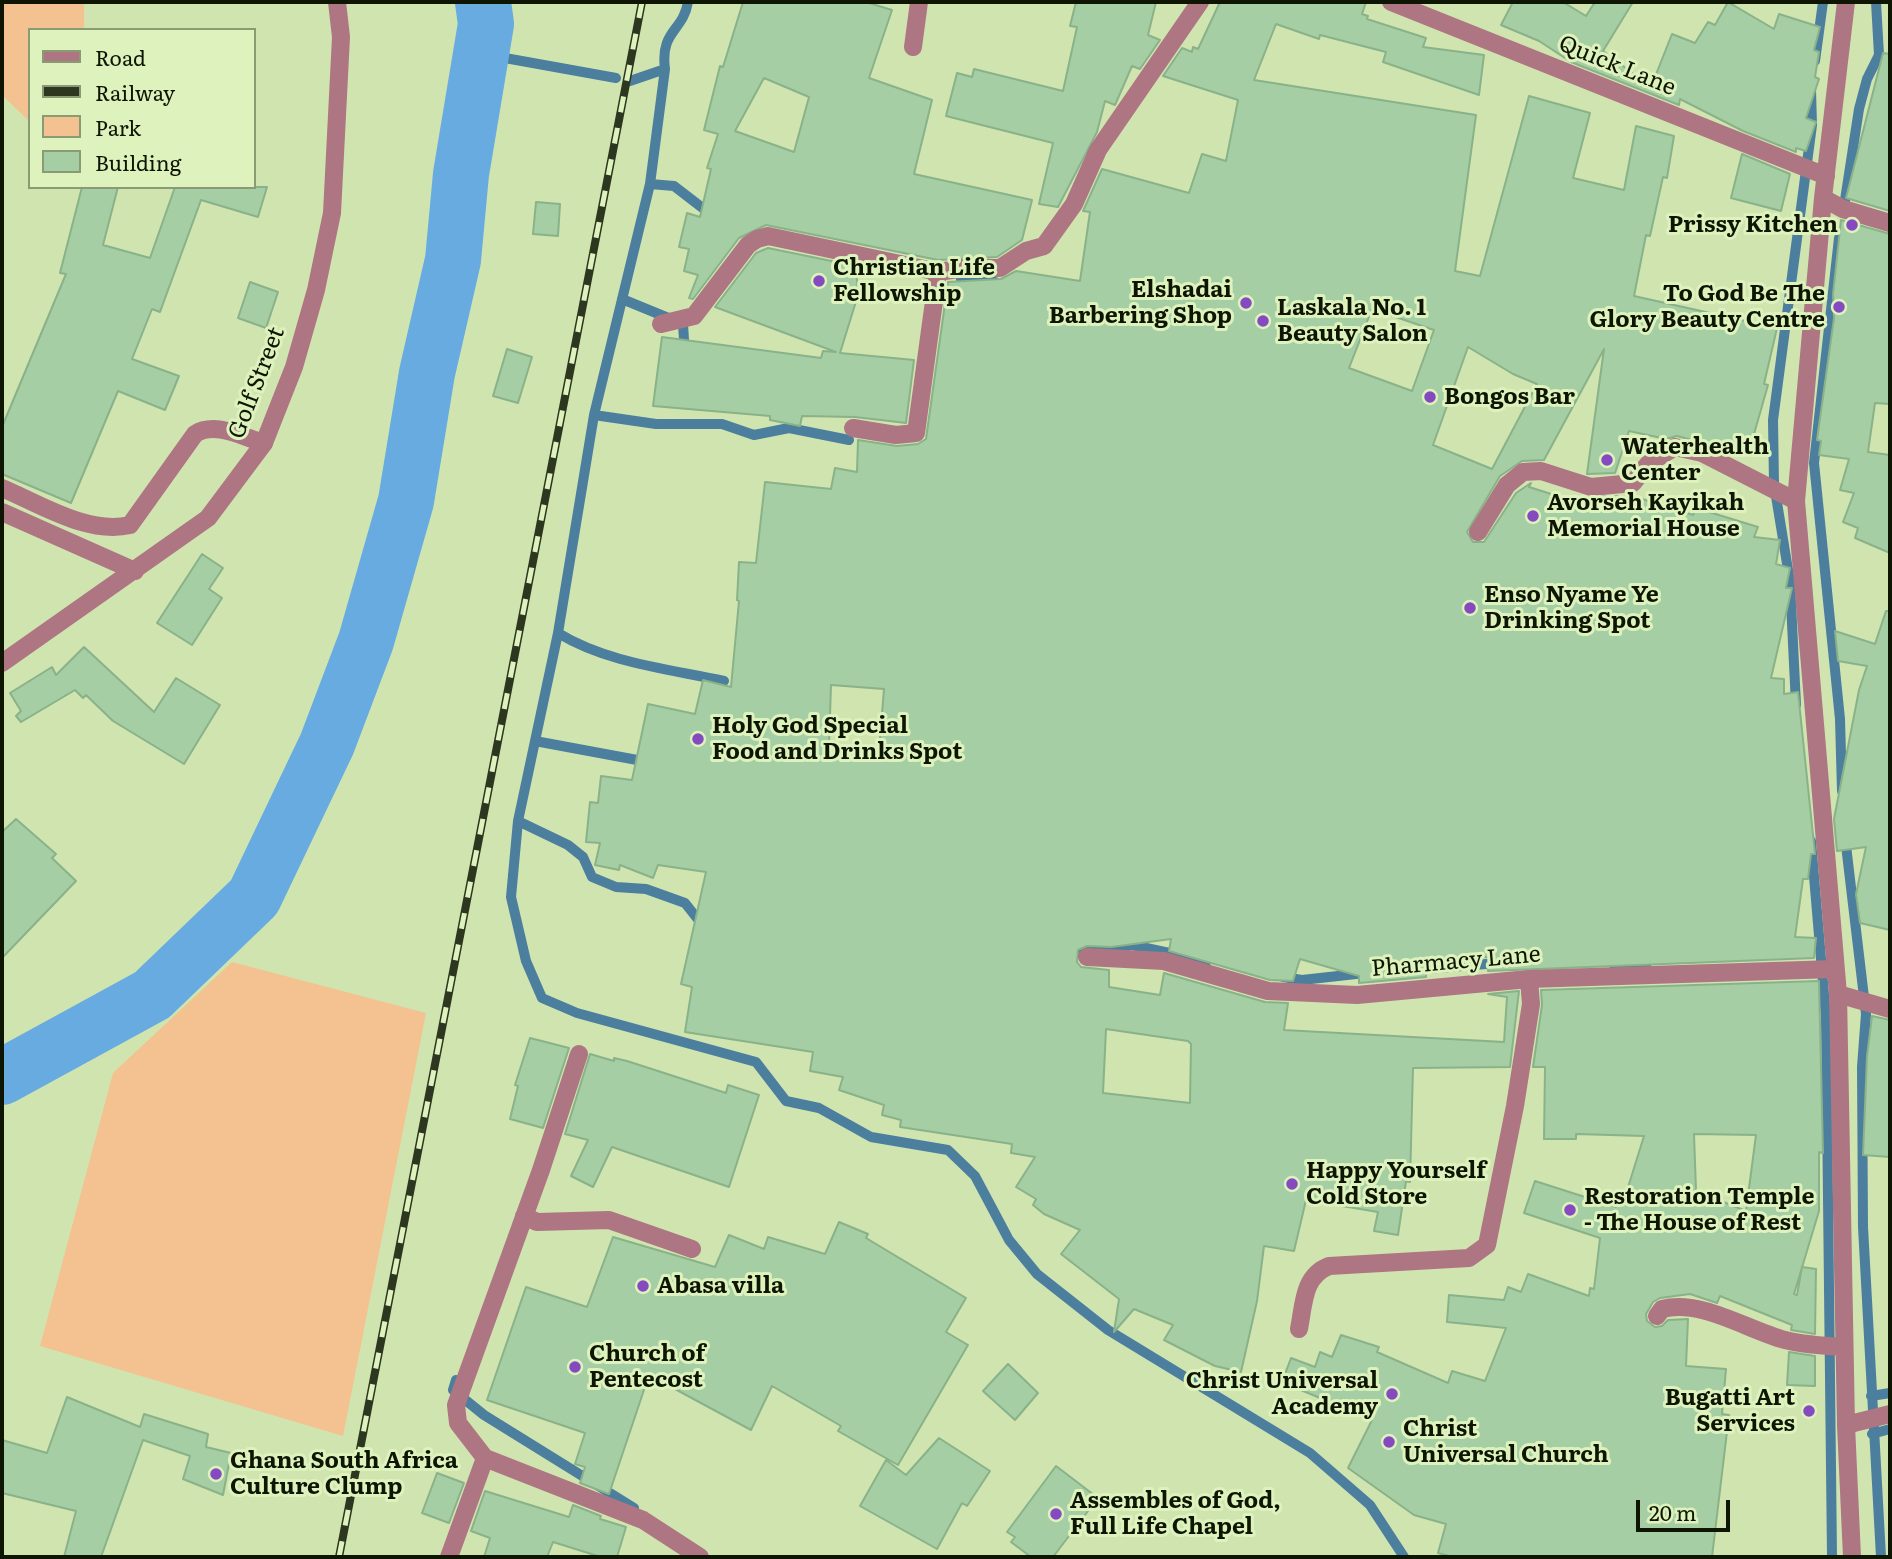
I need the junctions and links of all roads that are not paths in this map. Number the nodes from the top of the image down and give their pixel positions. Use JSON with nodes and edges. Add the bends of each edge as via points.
{"nodes":[{"id":1,"x":337,"y":2,"type":"edge"},
{"id":2,"x":919,"y":2,"type":"edge"},
{"id":3,"x":1199,"y":2,"type":"edge"},
{"id":4,"x":1391,"y":2,"type":"edge"},
{"id":5,"x":1846,"y":2,"type":"edge"},
{"id":6,"x":913,"y":47,"type":"dead end"},
{"id":7,"x":1826,"y":176,"type":"junction"},
{"id":8,"x":1823,"y":198,"type":"junction"},
{"id":9,"x":1890,"y":223,"type":"edge"},
{"id":10,"x":938,"y":272,"type":"junction"},
{"id":11,"x":661,"y":324,"type":"dead end"},
{"id":12,"x":853,"y":428,"type":"dead end"},
{"id":13,"x":264,"y":443,"type":"junction"},
{"id":14,"x":2,"y":488,"type":"edge"},
{"id":15,"x":1796,"y":501,"type":"junction"},
{"id":16,"x":2,"y":512,"type":"edge"},
{"id":17,"x":1478,"y":532,"type":"dead end"},
{"id":18,"x":135,"y":571,"type":"junction"},
{"id":19,"x":2,"y":663,"type":"edge"},
{"id":20,"x":1087,"y":957,"type":"dead end"},
{"id":21,"x":1834,"y":969,"type":"junction"},
{"id":22,"x":1529,"y":979,"type":"junction"},
{"id":23,"x":1838,"y":994,"type":"junction"},
{"id":24,"x":1890,"y":1009,"type":"edge"},
{"id":25,"x":579,"y":1054,"type":"dead end"},
{"id":26,"x":524,"y":1216,"type":"junction"},
{"id":27,"x":691,"y":1249,"type":"dead end"},
{"id":28,"x":1657,"y":1316,"type":"dead end"},
{"id":29,"x":1299,"y":1329,"type":"dead end"},
{"id":30,"x":1844,"y":1347,"type":"junction"},
{"id":31,"x":1890,"y":1414,"type":"edge"},
{"id":32,"x":1846,"y":1425,"type":"junction"},
{"id":33,"x":485,"y":1458,"type":"junction"},
{"id":34,"x":449,"y":1557,"type":"edge"},
{"id":35,"x":700,"y":1557,"type":"edge"},
{"id":36,"x":1852,"y":1557,"type":"edge"}],
"edges":[{"from":1,"to":13,"type":"street","name":"Golf Street","via":[[341,37],[332,213],[294,367]]},
{"from":2,"to":6,"type":"street"},
{"from":3,"to":10,"type":"street","via":[[1098,150],[1074,204],[1044,246],[1026,251],[1000,268]]},
{"from":4,"to":7,"type":"street","name":"Quick Lane"},
{"from":5,"to":7,"type":"street"},
{"from":7,"to":8,"type":"street"},
{"from":8,"to":9,"type":"street"},
{"from":8,"to":15,"type":"street"},
{"from":10,"to":11,"type":"street","via":[[768,236],[748,245],[694,316]]},
{"from":10,"to":12,"type":"street","via":[[916,433],[896,435]]},
{"from":13,"to":14,"type":"street","via":[[204,429],[130,525],[114,529],[94,526]]},
{"from":13,"to":18,"type":"street","name":"Golf Street","via":[[208,518]]},
{"from":15,"to":17,"type":"street","via":[[1702,453],[1675,447],[1648,464],[1633,483],[1591,487],[1541,471],[1523,472],[1507,485]]},
{"from":15,"to":21,"type":"street"},
{"from":16,"to":18,"type":"street"},
{"from":18,"to":19,"type":"street","name":"Golf Street"},
{"from":20,"to":22,"type":"street","name":"Pharmacy Lane","via":[[1164,961],[1268,991],[1345,995]]},
{"from":21,"to":22,"type":"street","name":"Pharmacy Lane"},
{"from":21,"to":23,"type":"street"},
{"from":22,"to":29,"type":"street","via":[[1531,1004],[1515,1106],[1487,1245],[1469,1258],[1329,1266],[1309,1280]]},
{"from":23,"to":24,"type":"street"},
{"from":23,"to":30,"type":"street"},
{"from":25,"to":26,"type":"street"},
{"from":26,"to":27,"type":"street","via":[[537,1222],[609,1220]]},
{"from":26,"to":33,"type":"street","via":[[456,1405],[458,1423]]},
{"from":28,"to":30,"type":"street","via":[[1674,1306],[1691,1308],[1783,1339]]},
{"from":30,"to":32,"type":"street"},
{"from":31,"to":32,"type":"street"},
{"from":32,"to":36,"type":"street"},
{"from":33,"to":34,"type":"street"},
{"from":33,"to":35,"type":"street","via":[[643,1520]]}]}
